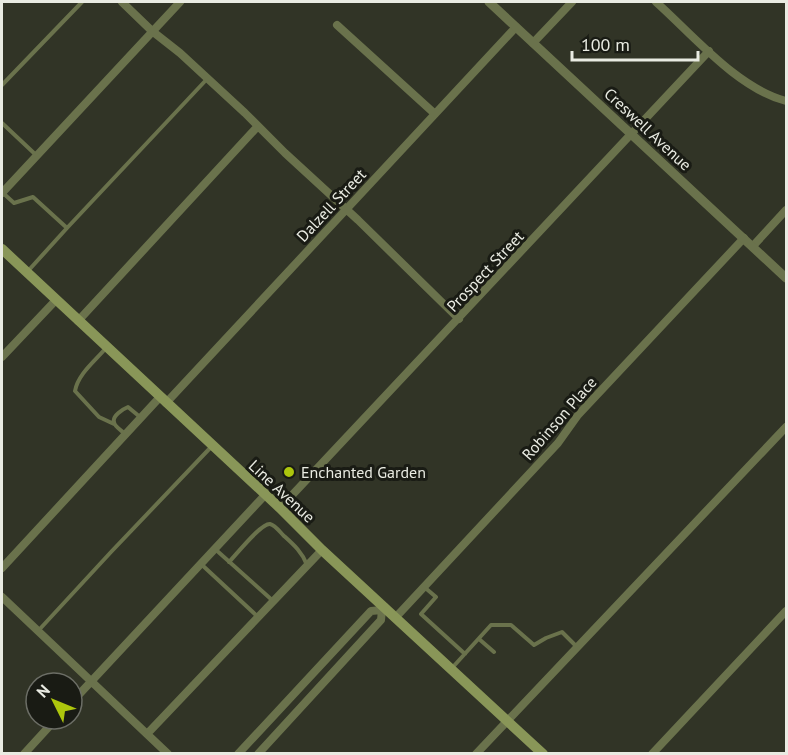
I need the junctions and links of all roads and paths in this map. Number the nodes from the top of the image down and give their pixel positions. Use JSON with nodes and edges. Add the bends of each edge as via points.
{"nodes":[{"id":1,"x":82,"y":2,"type":"edge"},
{"id":2,"x":122,"y":2,"type":"edge"},
{"id":3,"x":180,"y":2,"type":"edge"},
{"id":4,"x":489,"y":2,"type":"edge"},
{"id":5,"x":572,"y":2,"type":"edge"},
{"id":6,"x":656,"y":2,"type":"edge"},
{"id":7,"x":337,"y":25,"type":"dead end"},
{"id":8,"x":516,"y":27,"type":"junction"},
{"id":9,"x":152,"y":31,"type":"junction"},
{"id":10,"x":533,"y":43,"type":"junction"},
{"id":11,"x":709,"y":51,"type":"junction"},
{"id":12,"x":207,"y":78,"type":"junction"},
{"id":13,"x":2,"y":86,"type":"edge"},
{"id":14,"x":786,"y":101,"type":"edge"},
{"id":15,"x":435,"y":114,"type":"junction"},
{"id":16,"x":2,"y":123,"type":"edge"},
{"id":17,"x":258,"y":126,"type":"junction"},
{"id":18,"x":632,"y":134,"type":"junction"},
{"id":19,"x":36,"y":156,"type":"junction"},
{"id":20,"x":2,"y":193,"type":"edge"},
{"id":21,"x":346,"y":210,"type":"junction"},
{"id":22,"x":786,"y":210,"type":"edge"},
{"id":23,"x":67,"y":228,"type":"junction"},
{"id":24,"x":744,"y":238,"type":"junction"},
{"id":25,"x":753,"y":246,"type":"junction"},
{"id":26,"x":2,"y":249,"type":"edge"},
{"id":27,"x":27,"y":272,"type":"junction"},
{"id":28,"x":786,"y":278,"type":"edge"},
{"id":29,"x":56,"y":300,"type":"junction"},
{"id":30,"x":459,"y":319,"type":"junction"},
{"id":31,"x":78,"y":321,"type":"junction"},
{"id":32,"x":107,"y":347,"type":"junction"},
{"id":33,"x":2,"y":357,"type":"edge"},
{"id":34,"x":163,"y":400,"type":"junction"},
{"id":35,"x":141,"y":418,"type":"junction"},
{"id":36,"x":114,"y":424,"type":"junction"},
{"id":37,"x":786,"y":427,"type":"edge"},
{"id":38,"x":126,"y":435,"type":"junction"},
{"id":39,"x":212,"y":446,"type":"junction"},
{"id":40,"x":265,"y":495,"type":"junction"},
{"id":41,"x":280,"y":508,"type":"junction"},
{"id":42,"x":215,"y":549,"type":"junction"},
{"id":43,"x":322,"y":550,"type":"junction"},
{"id":44,"x":229,"y":562,"type":"junction"},
{"id":45,"x":201,"y":564,"type":"junction"},
{"id":46,"x":307,"y":565,"type":"junction"},
{"id":47,"x":2,"y":568,"type":"edge"},
{"id":48,"x":423,"y":586,"type":"junction"},
{"id":49,"x":2,"y":597,"type":"edge"},
{"id":50,"x":273,"y":601,"type":"junction"},
{"id":51,"x":383,"y":608,"type":"junction"},
{"id":52,"x":786,"y":611,"type":"edge"},
{"id":53,"x":258,"y":617,"type":"junction"},
{"id":54,"x":396,"y":617,"type":"junction"},
{"id":55,"x":38,"y":631,"type":"junction"},
{"id":56,"x":479,"y":639,"type":"junction"},
{"id":57,"x":578,"y":647,"type":"junction"},
{"id":58,"x":494,"y":652,"type":"dead end"},
{"id":59,"x":465,"y":654,"type":"junction"},
{"id":60,"x":452,"y":669,"type":"junction"},
{"id":61,"x":92,"y":681,"type":"junction"},
{"id":62,"x":84,"y":689,"type":"edge"},
{"id":63,"x":508,"y":721,"type":"junction"},
{"id":64,"x":45,"y":731,"type":"edge"},
{"id":65,"x":147,"y":734,"type":"junction"},
{"id":66,"x":24,"y":753,"type":"edge"},
{"id":67,"x":168,"y":753,"type":"edge"},
{"id":68,"x":238,"y":753,"type":"edge"},
{"id":69,"x":258,"y":753,"type":"edge"},
{"id":70,"x":476,"y":753,"type":"edge"},
{"id":71,"x":543,"y":753,"type":"edge"},
{"id":72,"x":652,"y":753,"type":"edge"}],
"edges":[{"from":1,"to":13,"type":"lane"},
{"from":2,"to":9,"type":"street"},
{"from":3,"to":9,"type":"street"},
{"from":4,"to":8,"type":"street","name":"Creswell Avenue"},
{"from":5,"to":10,"type":"street"},
{"from":6,"to":11,"type":"street"},
{"from":7,"to":15,"type":"street"},
{"from":8,"to":10,"type":"street","name":"Creswell Avenue"},
{"from":8,"to":15,"type":"street","name":"Dalzell Street"},
{"from":9,"to":12,"type":"street"},
{"from":9,"to":19,"type":"street"},
{"from":10,"to":18,"type":"street","name":"Creswell Avenue"},
{"from":11,"to":14,"type":"street","via":[[748,84]]},
{"from":11,"to":18,"type":"street","name":"Prospect Street"},
{"from":12,"to":17,"type":"street"},
{"from":12,"to":23,"type":"lane"},
{"from":15,"to":21,"type":"street","name":"Dalzell Street"},
{"from":16,"to":19,"type":"lane"},
{"from":17,"to":21,"type":"street"},
{"from":17,"to":31,"type":"street"},
{"from":18,"to":24,"type":"street","name":"Creswell Avenue"},
{"from":18,"to":30,"type":"street","name":"Prospect Street"},
{"from":19,"to":20,"type":"street"},
{"from":20,"to":23,"type":"lane","via":[[14,203],[33,196]]},
{"from":21,"to":30,"type":"street"},
{"from":21,"to":34,"type":"street","name":"Dalzell Street"},
{"from":22,"to":25,"type":"street"},
{"from":23,"to":27,"type":"lane"},
{"from":24,"to":25,"type":"street","name":"Creswell Avenue"},
{"from":24,"to":48,"type":"street","name":"Robinson Place"},
{"from":25,"to":28,"type":"street","name":"Creswell Avenue"},
{"from":26,"to":27,"type":"main road","name":"Line Avenue"},
{"from":27,"to":29,"type":"main road","name":"Line Avenue"},
{"from":29,"to":31,"type":"main road","name":"Line Avenue"},
{"from":29,"to":33,"type":"street"},
{"from":30,"to":41,"type":"street","name":"Prospect Street"},
{"from":31,"to":32,"type":"main road","name":"Line Avenue"},
{"from":32,"to":34,"type":"main road","name":"Line Avenue"},
{"from":32,"to":36,"type":"lane","via":[[80,378],[75,391],[99,417]]},
{"from":34,"to":35,"type":"street","name":"Dalzell Street"},
{"from":34,"to":39,"type":"main road","name":"Line Avenue"},
{"from":35,"to":36,"type":"lane","via":[[128,407],[115,417]]},
{"from":35,"to":38,"type":"street","name":"Dalzell Street"},
{"from":36,"to":38,"type":"lane"},
{"from":37,"to":57,"type":"street"},
{"from":38,"to":47,"type":"street","name":"Dalzell Street"},
{"from":39,"to":40,"type":"main road","name":"Line Avenue"},
{"from":39,"to":55,"type":"lane"},
{"from":40,"to":41,"type":"main road","name":"Line Avenue"},
{"from":40,"to":42,"type":"street"},
{"from":41,"to":43,"type":"main road","name":"Line Avenue"},
{"from":42,"to":44,"type":"lane"},
{"from":42,"to":45,"type":"street"},
{"from":43,"to":46,"type":"street"},
{"from":43,"to":51,"type":"main road","name":"Line Avenue"},
{"from":44,"to":46,"type":"lane","via":[[268,524],[300,550]]},
{"from":44,"to":50,"type":"lane"},
{"from":45,"to":53,"type":"lane"},
{"from":45,"to":61,"type":"street"},
{"from":46,"to":50,"type":"street"},
{"from":48,"to":54,"type":"street","name":"Robinson Place"},
{"from":48,"to":59,"type":"lane","via":[[436,597],[422,614]]},
{"from":49,"to":55,"type":"street"},
{"from":50,"to":53,"type":"street"},
{"from":51,"to":54,"type":"main road","name":"Line Avenue"},
{"from":51,"to":68,"type":"street","via":[[371,611]]},
{"from":51,"to":69,"type":"street","via":[[381,620]]},
{"from":52,"to":72,"type":"street"},
{"from":53,"to":65,"type":"street"},
{"from":54,"to":60,"type":"main road","name":"Line Avenue"},
{"from":55,"to":61,"type":"street"},
{"from":56,"to":57,"type":"lane","via":[[491,625],[511,625],[534,645],[562,632]]},
{"from":56,"to":58,"type":"lane"},
{"from":56,"to":59,"type":"lane"},
{"from":57,"to":63,"type":"street"},
{"from":59,"to":60,"type":"lane"},
{"from":60,"to":63,"type":"main road","name":"Line Avenue"},
{"from":61,"to":62,"type":"street"},
{"from":61,"to":65,"type":"street"},
{"from":63,"to":70,"type":"street"},
{"from":63,"to":71,"type":"main road","name":"Line Avenue"},
{"from":64,"to":66,"type":"street"},
{"from":65,"to":67,"type":"street"}]}
